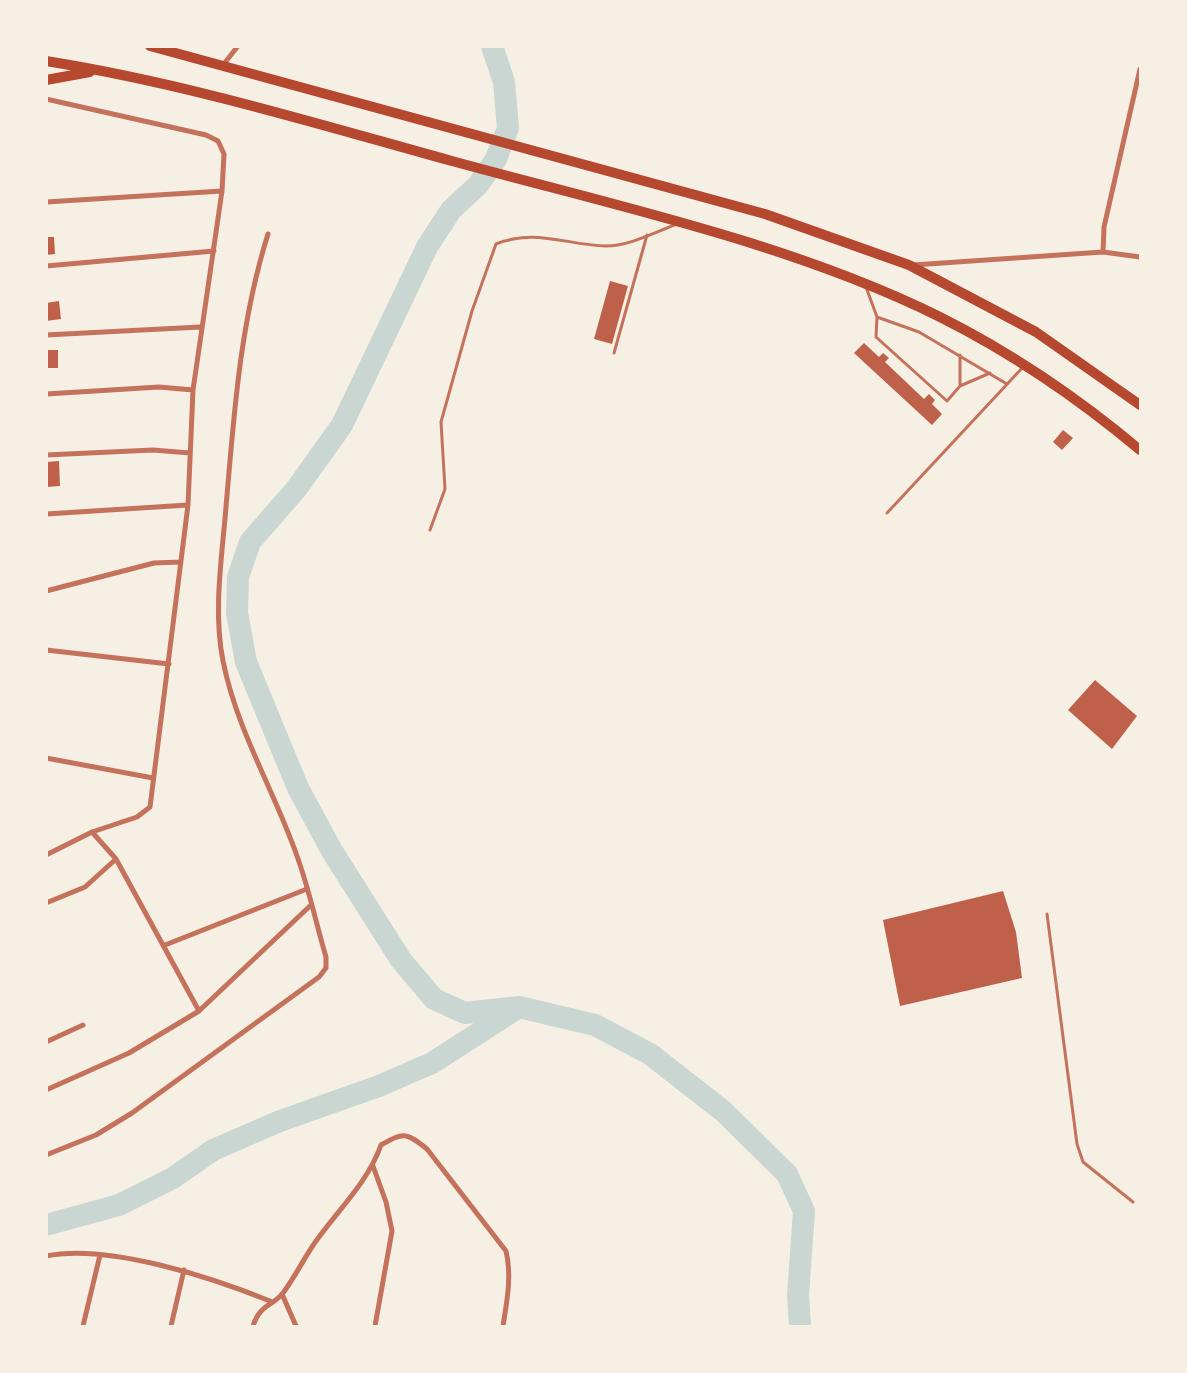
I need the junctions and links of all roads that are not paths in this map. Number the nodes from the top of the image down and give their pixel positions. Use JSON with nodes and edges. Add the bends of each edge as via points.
{"nodes":[{"id":1,"x":150,"y":46,"type":"edge"},
{"id":2,"x":238,"y":46,"type":"edge"},
{"id":3,"x":46,"y":61,"type":"edge"},
{"id":4,"x":223,"y":64,"type":"junction"},
{"id":5,"x":1140,"y":69,"type":"edge"},
{"id":6,"x":107,"y":71,"type":"junction"},
{"id":7,"x":46,"y":80,"type":"edge"},
{"id":8,"x":46,"y":99,"type":"edge"},
{"id":9,"x":222,"y":191,"type":"junction"},
{"id":10,"x":46,"y":202,"type":"edge"},
{"id":11,"x":679,"y":224,"type":"junction"},
{"id":12,"x":268,"y":234,"type":"dead end"},
{"id":13,"x":646,"y":235,"type":"junction"},
{"id":14,"x":214,"y":251,"type":"junction"},
{"id":15,"x":1102,"y":252,"type":"junction"},
{"id":16,"x":1140,"y":257,"type":"edge"},
{"id":17,"x":909,"y":265,"type":"junction"},
{"id":18,"x":46,"y":266,"type":"edge"},
{"id":19,"x":865,"y":286,"type":"junction"},
{"id":20,"x":877,"y":317,"type":"junction"},
{"id":21,"x":200,"y":327,"type":"junction"},
{"id":22,"x":46,"y":335,"type":"edge"},
{"id":23,"x":614,"y":353,"type":"dead end"},
{"id":24,"x":960,"y":355,"type":"junction"},
{"id":25,"x":1025,"y":365,"type":"junction"},
{"id":26,"x":990,"y":373,"type":"junction"},
{"id":27,"x":1007,"y":384,"type":"junction"},
{"id":28,"x":960,"y":386,"type":"junction"},
{"id":29,"x":193,"y":390,"type":"junction"},
{"id":30,"x":46,"y":394,"type":"edge"},
{"id":31,"x":1140,"y":405,"type":"edge"},
{"id":32,"x":1140,"y":450,"type":"edge"},
{"id":33,"x":190,"y":453,"type":"junction"},
{"id":34,"x":46,"y":455,"type":"edge"},
{"id":35,"x":188,"y":505,"type":"junction"},
{"id":36,"x":887,"y":513,"type":"dead end"},
{"id":37,"x":46,"y":514,"type":"edge"},
{"id":38,"x":430,"y":530,"type":"dead end"},
{"id":39,"x":180,"y":562,"type":"junction"},
{"id":40,"x":46,"y":591,"type":"edge"},
{"id":41,"x":46,"y":650,"type":"edge"},
{"id":42,"x":169,"y":664,"type":"junction"},
{"id":43,"x":46,"y":758,"type":"edge"},
{"id":44,"x":153,"y":778,"type":"junction"},
{"id":45,"x":92,"y":832,"type":"junction"},
{"id":46,"x":46,"y":855,"type":"edge"},
{"id":47,"x":116,"y":859,"type":"junction"},
{"id":48,"x":307,"y":889,"type":"junction"},
{"id":49,"x":46,"y":903,"type":"edge"},
{"id":50,"x":311,"y":905,"type":"junction"},
{"id":51,"x":1047,"y":914,"type":"dead end"},
{"id":52,"x":165,"y":945,"type":"junction"},
{"id":53,"x":199,"y":1011,"type":"junction"},
{"id":54,"x":83,"y":1025,"type":"dead end"},
{"id":55,"x":46,"y":1042,"type":"edge"},
{"id":56,"x":46,"y":1090,"type":"edge"},
{"id":57,"x":46,"y":1155,"type":"edge"},
{"id":58,"x":373,"y":1166,"type":"junction"},
{"id":59,"x":1133,"y":1202,"type":"dead end"},
{"id":60,"x":100,"y":1255,"type":"junction"},
{"id":61,"x":46,"y":1256,"type":"edge"},
{"id":62,"x":184,"y":1270,"type":"junction"},
{"id":63,"x":282,"y":1294,"type":"junction"},
{"id":64,"x":270,"y":1301,"type":"junction"},
{"id":65,"x":83,"y":1326,"type":"edge"},
{"id":66,"x":171,"y":1326,"type":"edge"},
{"id":67,"x":253,"y":1326,"type":"edge"},
{"id":68,"x":296,"y":1326,"type":"edge"},
{"id":69,"x":375,"y":1326,"type":"edge"},
{"id":70,"x":503,"y":1326,"type":"edge"}],
"edges":[{"from":1,"to":4,"type":"highway"},
{"from":2,"to":4,"type":"street"},
{"from":3,"to":6,"type":"highway"},
{"from":4,"to":17,"type":"highway","via":[[765,214]]},
{"from":5,"to":15,"type":"street","via":[[1105,218]]},
{"from":6,"to":7,"type":"highway"},
{"from":6,"to":11,"type":"highway","via":[[244,104]]},
{"from":8,"to":9,"type":"street","via":[[212,137],[224,154]]},
{"from":9,"to":10,"type":"street"},
{"from":9,"to":14,"type":"street"},
{"from":11,"to":13,"type":"lane"},
{"from":11,"to":19,"type":"highway"},
{"from":12,"to":48,"type":"street","via":[[245,322],[235,400],[220,618],[223,660],[236,708],[297,855]]},
{"from":13,"to":23,"type":"lane"},
{"from":13,"to":38,"type":"lane","via":[[608,246],[531,236],[496,244],[471,311],[441,422],[445,489]]},
{"from":14,"to":18,"type":"street"},
{"from":14,"to":21,"type":"street"},
{"from":15,"to":16,"type":"street"},
{"from":15,"to":17,"type":"street"},
{"from":17,"to":31,"type":"highway","via":[[1036,332]]},
{"from":19,"to":20,"type":"lane"},
{"from":19,"to":25,"type":"highway","via":[[939,317]]},
{"from":20,"to":24,"type":"lane","via":[[919,332]]},
{"from":20,"to":28,"type":"lane","via":[[876,337],[947,401]]},
{"from":21,"to":22,"type":"street"},
{"from":21,"to":29,"type":"street"},
{"from":24,"to":26,"type":"lane"},
{"from":24,"to":28,"type":"lane"},
{"from":25,"to":27,"type":"lane"},
{"from":25,"to":32,"type":"highway","via":[[1101,417]]},
{"from":26,"to":27,"type":"lane"},
{"from":26,"to":28,"type":"lane"},
{"from":27,"to":36,"type":"lane"},
{"from":29,"to":30,"type":"street","via":[[159,387]]},
{"from":29,"to":33,"type":"street"},
{"from":33,"to":34,"type":"street","via":[[153,450]]},
{"from":33,"to":35,"type":"street"},
{"from":35,"to":37,"type":"street"},
{"from":35,"to":39,"type":"street"},
{"from":39,"to":40,"type":"street","via":[[154,563]]},
{"from":39,"to":42,"type":"street"},
{"from":41,"to":42,"type":"street"},
{"from":42,"to":44,"type":"street"},
{"from":43,"to":44,"type":"street"},
{"from":44,"to":45,"type":"street","via":[[150,807],[137,817]]},
{"from":45,"to":46,"type":"street"},
{"from":45,"to":47,"type":"street"},
{"from":47,"to":49,"type":"street","via":[[85,887]]},
{"from":47,"to":52,"type":"street"},
{"from":48,"to":50,"type":"street"},
{"from":48,"to":52,"type":"street"},
{"from":50,"to":53,"type":"street"},
{"from":50,"to":57,"type":"street","via":[[326,957],[326,968],[319,977],[132,1113],[96,1135]]},
{"from":51,"to":59,"type":"lane","via":[[1077,1144],[1083,1162]]},
{"from":52,"to":53,"type":"street"},
{"from":53,"to":56,"type":"street","via":[[129,1053]]},
{"from":54,"to":55,"type":"street"},
{"from":58,"to":63,"type":"street"},
{"from":58,"to":69,"type":"street","via":[[392,1231]]},
{"from":58,"to":70,"type":"street","via":[[381,1145],[399,1135],[411,1136],[427,1149],[506,1251],[510,1287]]},
{"from":60,"to":61,"type":"street"},
{"from":60,"to":62,"type":"street"},
{"from":60,"to":65,"type":"street"},
{"from":62,"to":64,"type":"street"},
{"from":62,"to":66,"type":"street"},
{"from":63,"to":64,"type":"street"},
{"from":63,"to":68,"type":"street"},
{"from":64,"to":67,"type":"street"}]}
